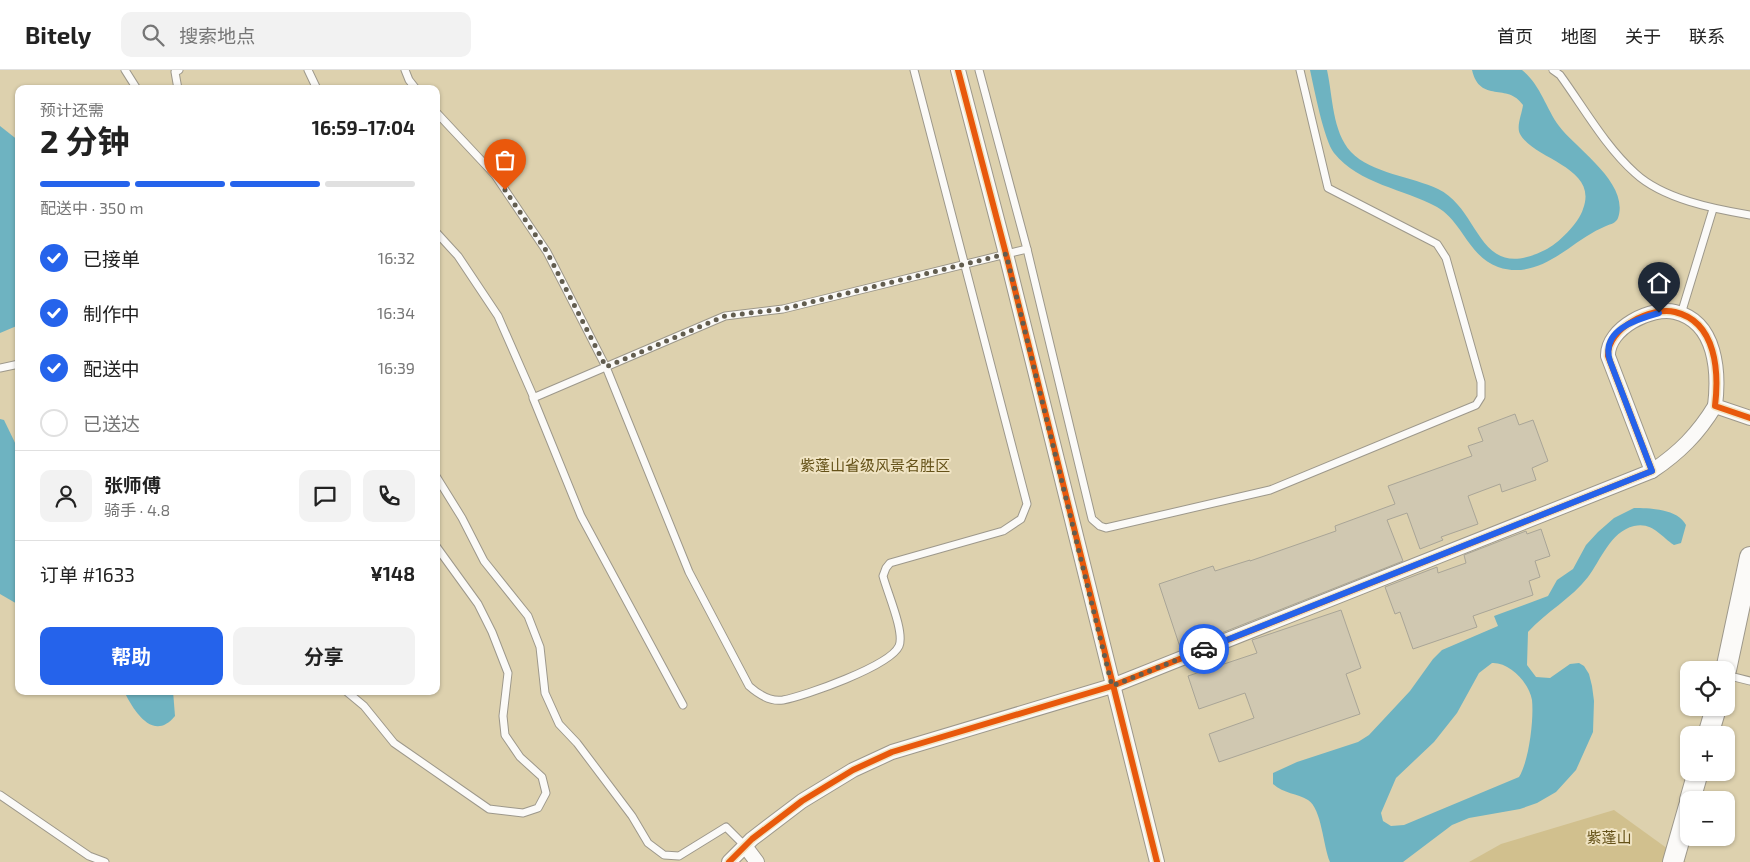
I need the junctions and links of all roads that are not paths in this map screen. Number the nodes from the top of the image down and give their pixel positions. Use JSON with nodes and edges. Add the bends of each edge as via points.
{"nodes":[{"id":1,"x":125,"y":70,"type":"edge"},
{"id":2,"x":179,"y":70,"type":"edge"},
{"id":3,"x":308,"y":70,"type":"edge"},
{"id":4,"x":405,"y":70,"type":"edge"},
{"id":5,"x":914,"y":70,"type":"edge"},
{"id":6,"x":958,"y":70,"type":"edge"},
{"id":7,"x":979,"y":70,"type":"edge"},
{"id":8,"x":1300,"y":70,"type":"edge"},
{"id":9,"x":1553,"y":70,"type":"edge"},
{"id":10,"x":134,"y":85,"type":"edge"},
{"id":11,"x":177,"y":85,"type":"edge"},
{"id":12,"x":315,"y":85,"type":"edge"},
{"id":13,"x":413,"y":85,"type":"edge"},
{"id":14,"x":440,"y":116,"type":"edge"},
{"id":15,"x":1713,"y":209,"type":"junction"},
{"id":16,"x":1750,"y":215,"type":"edge"},
{"id":17,"x":440,"y":236,"type":"edge"},
{"id":18,"x":1027,"y":249,"type":"junction"},
{"id":19,"x":1006,"y":254,"type":"junction"},
{"id":20,"x":965,"y":264,"type":"junction"},
{"id":21,"x":1681,"y":314,"type":"junction"},
{"id":22,"x":15,"y":365,"type":"edge"},
{"id":23,"x":606,"y":367,"type":"junction"},
{"id":24,"x":0,"y":368,"type":"edge"},
{"id":25,"x":534,"y":398,"type":"junction"},
{"id":26,"x":1715,"y":406,"type":"junction"},
{"id":27,"x":1750,"y":418,"type":"edge"},
{"id":28,"x":1652,"y":471,"type":"junction"},
{"id":29,"x":440,"y":482,"type":"edge"},
{"id":30,"x":440,"y":552,"type":"edge"},
{"id":31,"x":1750,"y":557,"type":"edge"},
{"id":32,"x":1728,"y":661,"type":"edge"},
{"id":33,"x":1735,"y":677,"type":"edge"},
{"id":34,"x":1750,"y":681,"type":"edge"},
{"id":35,"x":1112,"y":686,"type":"junction"},
{"id":36,"x":351,"y":695,"type":"edge"},
{"id":37,"x":683,"y":705,"type":"dead end"},
{"id":38,"x":0,"y":795,"type":"edge"},
{"id":39,"x":1680,"y":840,"type":"edge"},
{"id":40,"x":745,"y":846,"type":"junction"},
{"id":41,"x":105,"y":862,"type":"edge"},
{"id":42,"x":729,"y":862,"type":"edge"},
{"id":43,"x":757,"y":862,"type":"edge"},
{"id":44,"x":1156,"y":862,"type":"edge"},
{"id":45,"x":1674,"y":862,"type":"edge"}],
"edges":[{"from":1,"to":10,"type":"lane"},
{"from":2,"to":11,"type":"lane","via":[[175,72]]},
{"from":3,"to":12,"type":"lane"},
{"from":4,"to":13,"type":"lane"},
{"from":5,"to":20,"type":"lane"},
{"from":6,"to":19,"type":"street"},
{"from":7,"to":18,"type":"lane"},
{"from":8,"to":18,"type":"lane","via":[[1328,188],[1437,244],[1446,258],[1481,382],[1481,397],[1476,404],[1270,490],[1114,527],[1100,526],[1092,519]]},
{"from":9,"to":15,"type":"lane","via":[[1560,75],[1613,150],[1637,175],[1657,187]]},
{"from":14,"to":23,"type":"lane","via":[[495,175],[542,245]]},
{"from":15,"to":16,"type":"lane"},
{"from":15,"to":21,"type":"lane"},
{"from":17,"to":25,"type":"lane","via":[[458,256],[498,316]]},
{"from":18,"to":19,"type":"lane"},
{"from":19,"to":20,"type":"lane"},
{"from":19,"to":35,"type":"street"},
{"from":20,"to":23,"type":"lane","via":[[783,309],[725,316]]},
{"from":20,"to":23,"type":"lane","via":[[1027,504],[1021,519],[1003,531],[890,563],[883,576],[900,634],[900,644],[895,652],[863,673],[782,700],[764,697],[749,686],[698,590]]},
{"from":21,"to":26,"type":"street","via":[[1694,321],[1712,348],[1717,371]]},
{"from":21,"to":28,"type":"street","via":[[1659,313],[1628,324],[1615,334],[1609,346],[1610,361]]},
{"from":22,"to":24,"type":"lane"},
{"from":23,"to":25,"type":"lane"},
{"from":25,"to":37,"type":"lane","via":[[581,516]]},
{"from":26,"to":27,"type":"street"},
{"from":26,"to":28,"type":"street","via":[[1690,441]]},
{"from":28,"to":35,"type":"street"},
{"from":29,"to":40,"type":"lane","via":[[484,561],[528,616],[540,647],[545,693],[559,724],[632,816],[648,843],[664,855],[679,856],[726,827]]},
{"from":30,"to":36,"type":"lane","via":[[478,604],[508,672],[503,716],[505,735],[520,757],[542,777],[546,793],[538,808],[523,813],[488,809],[394,743]]},
{"from":31,"to":32,"type":"street"},
{"from":33,"to":34,"type":"lane"},
{"from":35,"to":40,"type":"street","via":[[892,752],[853,770],[802,801]]},
{"from":35,"to":44,"type":"street"},
{"from":38,"to":41,"type":"lane","via":[[89,856]]},
{"from":39,"to":45,"type":"street"},
{"from":40,"to":42,"type":"street"},
{"from":40,"to":43,"type":"street"}]}
